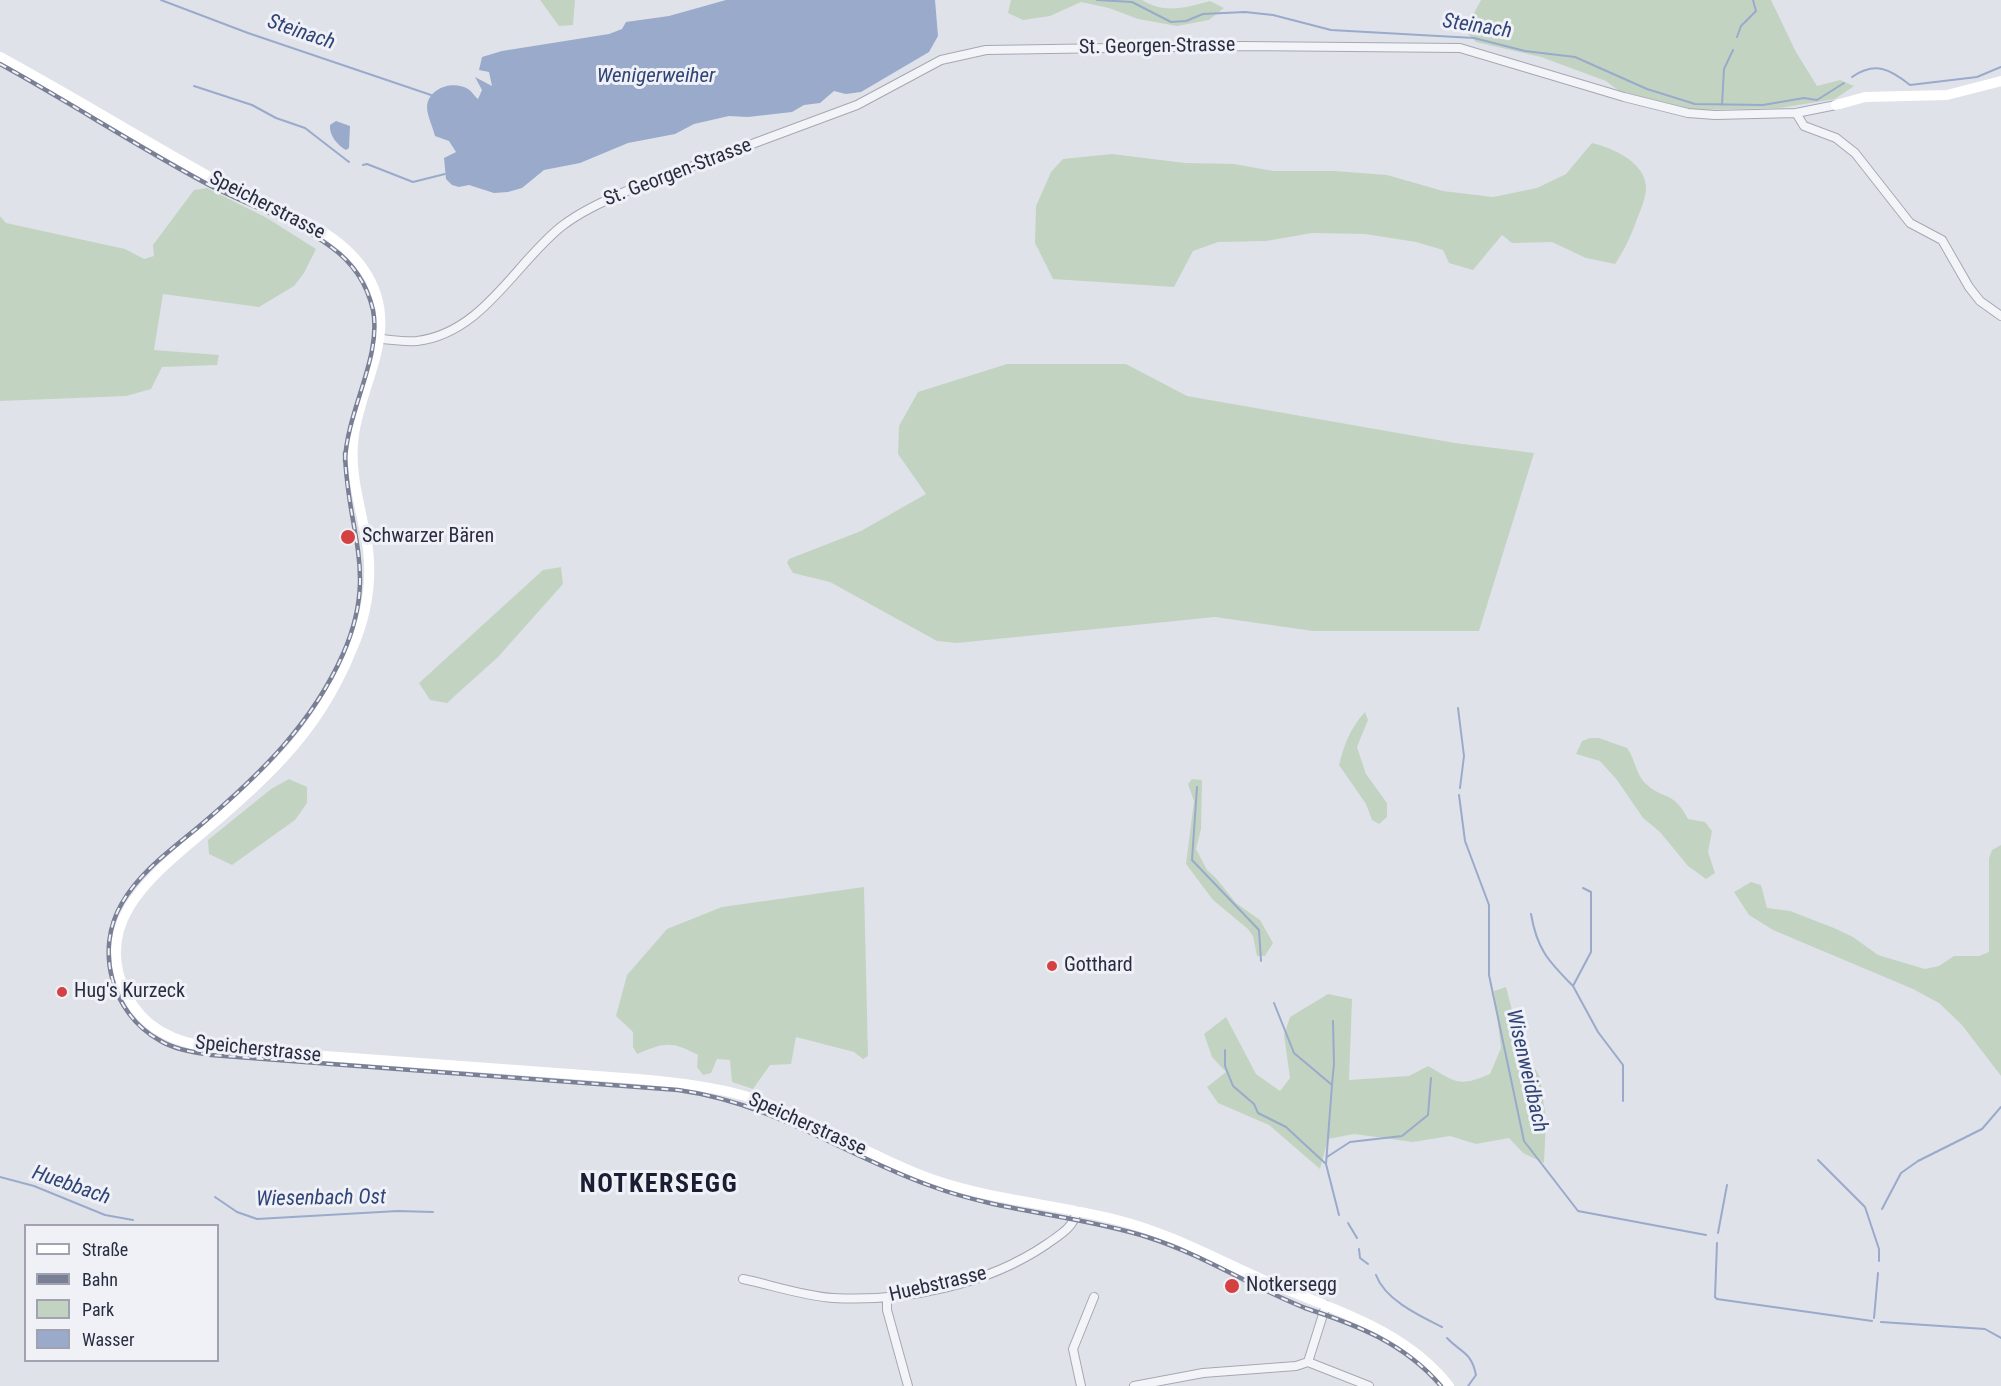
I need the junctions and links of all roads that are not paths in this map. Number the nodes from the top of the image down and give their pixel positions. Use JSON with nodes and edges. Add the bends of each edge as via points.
{"nodes":[{"id":1,"x":0,"y":57,"type":"edge"},
{"id":2,"x":2001,"y":81,"type":"edge"},
{"id":3,"x":1836,"y":105,"type":"joint"},
{"id":4,"x":1796,"y":112,"type":"junction"},
{"id":5,"x":2001,"y":316,"type":"edge"},
{"id":6,"x":381,"y":339,"type":"junction"},
{"id":7,"x":1077,"y":1211,"type":"junction"},
{"id":8,"x":743,"y":1279,"type":"dead end"},
{"id":9,"x":1094,"y":1297,"type":"dead end"},
{"id":10,"x":886,"y":1298,"type":"junction"},
{"id":11,"x":1326,"y":1305,"type":"junction"},
{"id":12,"x":1308,"y":1362,"type":"junction"},
{"id":13,"x":908,"y":1386,"type":"edge"},
{"id":14,"x":1081,"y":1386,"type":"edge"},
{"id":15,"x":1134,"y":1386,"type":"edge"},
{"id":16,"x":1369,"y":1386,"type":"edge"},
{"id":17,"x":1449,"y":1386,"type":"edge"}],
"edges":[{"from":1,"to":6,"type":"main road","name":"Speicherstrasse","via":[[209,177],[337,242],[370,279],[379,304]]},
{"from":2,"to":3,"type":"main road","name":"St. Georgen-Strasse","via":[[1947,95],[1873,96]]},
{"from":3,"to":4,"type":"street","name":"St. Georgen-Strasse"},
{"from":4,"to":5,"type":"street","via":[[1804,126],[1836,138],[1855,153],[1910,223],[1942,240],[1969,287]]},
{"from":4,"to":6,"type":"street","name":"St. Georgen-Strasse","via":[[1715,115],[1676,111],[1460,48],[1029,48],[970,52],[933,63],[857,105],[595,206],[562,226],[499,292],[456,328],[417,341]]},
{"from":6,"to":7,"type":"main road","name":"Speicherstrasse","via":[[352,448],[353,476],[369,566],[368,598],[354,645],[328,698],[286,755],[160,868],[127,908],[118,932],[116,959],[122,987],[136,1012],[170,1037],[216,1048],[638,1078],[718,1089],[794,1115],[931,1179]]},
{"from":7,"to":10,"type":"street","name":"Huebstrasse","via":[[1073,1223],[1061,1234],[1036,1252],[992,1273],[944,1288]]},
{"from":7,"to":11,"type":"main road","name":"Speicherstrasse","via":[[1154,1232]]},
{"from":8,"to":10,"type":"street","name":"Huebstrasse","via":[[830,1298]]},
{"from":9,"to":14,"type":"street","via":[[1073,1349]]},
{"from":10,"to":13,"type":"street"},
{"from":11,"to":12,"type":"street"},
{"from":11,"to":17,"type":"main road","name":"Speicherstrasse","via":[[1403,1343],[1429,1363]]},
{"from":12,"to":15,"type":"street","via":[[1172,1377]]},
{"from":12,"to":16,"type":"street"}]}
